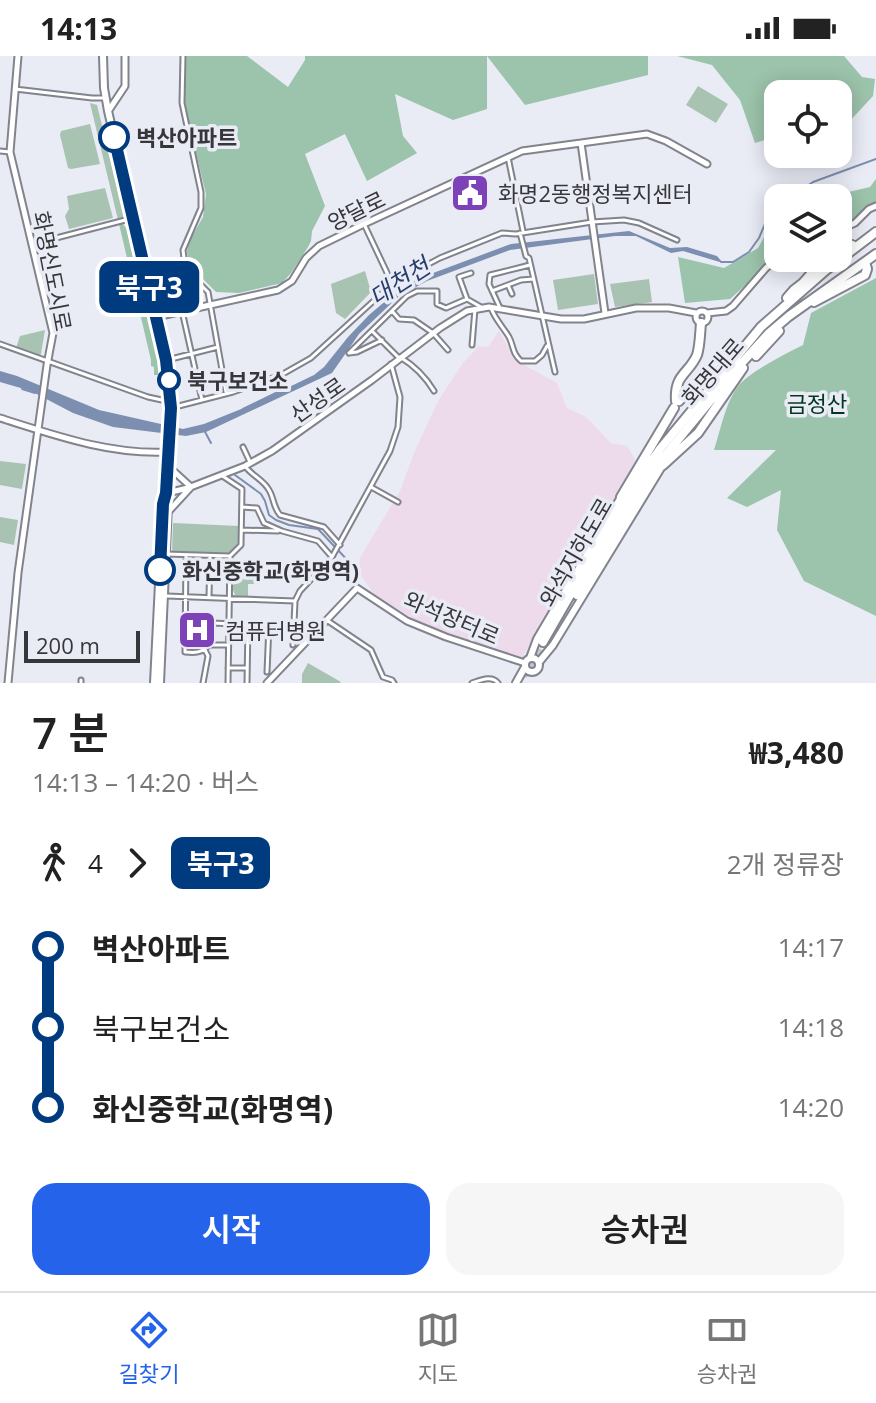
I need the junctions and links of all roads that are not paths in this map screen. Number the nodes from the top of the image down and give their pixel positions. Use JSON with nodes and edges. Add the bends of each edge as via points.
{"nodes":[{"id":1,"x":18,"y":56,"type":"edge"},
{"id":2,"x":103,"y":56,"type":"edge"},
{"id":3,"x":125,"y":56,"type":"edge"},
{"id":4,"x":183,"y":56,"type":"edge"},
{"id":5,"x":15,"y":89,"type":"junction"},
{"id":6,"x":109,"y":103,"type":"junction"},
{"id":7,"x":581,"y":143,"type":"junction"},
{"id":8,"x":0,"y":151,"type":"edge"},
{"id":9,"x":10,"y":152,"type":"junction"},
{"id":10,"x":508,"y":157,"type":"junction"},
{"id":11,"x":707,"y":164,"type":"dead end"},
{"id":12,"x":876,"y":206,"type":"edge"},
{"id":13,"x":133,"y":218,"type":"junction"},
{"id":14,"x":593,"y":223,"type":"junction"},
{"id":15,"x":364,"y":224,"type":"junction"},
{"id":16,"x":852,"y":224,"type":"edge"},
{"id":17,"x":876,"y":232,"type":"edge"},
{"id":18,"x":521,"y":234,"type":"junction"},
{"id":19,"x":677,"y":240,"type":"dead end"},
{"id":20,"x":33,"y":244,"type":"junction"},
{"id":21,"x":876,"y":254,"type":"edge"},
{"id":22,"x":865,"y":262,"type":"dead end"},
{"id":23,"x":530,"y":265,"type":"junction"},
{"id":24,"x":764,"y":270,"type":"edge"},
{"id":25,"x":813,"y":272,"type":"edge"},
{"id":26,"x":471,"y":273,"type":"dead end"},
{"id":27,"x":389,"y":277,"type":"junction"},
{"id":28,"x":533,"y":279,"type":"junction"},
{"id":29,"x":393,"y":285,"type":"junction"},
{"id":30,"x":508,"y":285,"type":"junction"},
{"id":31,"x":492,"y":291,"type":"junction"},
{"id":32,"x":512,"y":294,"type":"dead end"},
{"id":33,"x":379,"y":296,"type":"junction"},
{"id":34,"x":467,"y":299,"type":"junction"},
{"id":35,"x":210,"y":305,"type":"junction"},
{"id":36,"x":478,"y":308,"type":"junction"},
{"id":37,"x":491,"y":308,"type":"junction"},
{"id":38,"x":798,"y":308,"type":"junction"},
{"id":39,"x":500,"y":309,"type":"junction"},
{"id":40,"x":182,"y":311,"type":"junction"},
{"id":41,"x":392,"y":311,"type":"junction"},
{"id":42,"x":605,"y":313,"type":"junction"},
{"id":43,"x":696,"y":313,"type":"junction"},
{"id":44,"x":707,"y":313,"type":"junction"},
{"id":45,"x":775,"y":314,"type":"junction"},
{"id":46,"x":542,"y":316,"type":"junction"},
{"id":47,"x":789,"y":316,"type":"junction"},
{"id":48,"x":156,"y":317,"type":"junction"},
{"id":49,"x":701,"y":323,"type":"junction"},
{"id":50,"x":372,"y":331,"type":"junction"},
{"id":51,"x":433,"y":333,"type":"junction"},
{"id":52,"x":382,"y":340,"type":"junction"},
{"id":53,"x":746,"y":343,"type":"junction"},
{"id":54,"x":0,"y":344,"type":"edge"},
{"id":55,"x":548,"y":344,"type":"junction"},
{"id":56,"x":472,"y":345,"type":"dead end"},
{"id":57,"x":218,"y":347,"type":"junction"},
{"id":58,"x":448,"y":350,"type":"dead end"},
{"id":59,"x":191,"y":353,"type":"junction"},
{"id":60,"x":400,"y":358,"type":"junction"},
{"id":61,"x":166,"y":360,"type":"junction"},
{"id":62,"x":47,"y":363,"type":"junction"},
{"id":63,"x":391,"y":364,"type":"junction"},
{"id":64,"x":555,"y":372,"type":"dead end"},
{"id":65,"x":434,"y":391,"type":"dead end"},
{"id":66,"x":226,"y":394,"type":"junction"},
{"id":67,"x":202,"y":400,"type":"junction"},
{"id":68,"x":678,"y":404,"type":"junction"},
{"id":69,"x":171,"y":406,"type":"junction"},
{"id":70,"x":0,"y":418,"type":"edge"},
{"id":71,"x":39,"y":430,"type":"junction"},
{"id":72,"x":243,"y":447,"type":"dead end"},
{"id":73,"x":168,"y":452,"type":"junction"},
{"id":74,"x":664,"y":463,"type":"junction"},
{"id":75,"x":247,"y":464,"type":"junction"},
{"id":76,"x":167,"y":465,"type":"junction"},
{"id":77,"x":221,"y":475,"type":"junction"},
{"id":78,"x":649,"y":475,"type":"junction"},
{"id":79,"x":638,"y":480,"type":"junction"},
{"id":80,"x":191,"y":487,"type":"junction"},
{"id":81,"x":371,"y":487,"type":"junction"},
{"id":82,"x":166,"y":493,"type":"junction"},
{"id":83,"x":621,"y":497,"type":"junction"},
{"id":84,"x":398,"y":502,"type":"dead end"},
{"id":85,"x":242,"y":507,"type":"junction"},
{"id":86,"x":168,"y":512,"type":"junction"},
{"id":87,"x":241,"y":530,"type":"junction"},
{"id":88,"x":282,"y":531,"type":"junction"},
{"id":89,"x":607,"y":543,"type":"joint"},
{"id":90,"x":340,"y":545,"type":"junction"},
{"id":91,"x":166,"y":554,"type":"junction"},
{"id":92,"x":186,"y":555,"type":"junction"},
{"id":93,"x":210,"y":556,"type":"junction"},
{"id":94,"x":230,"y":556,"type":"junction"},
{"id":95,"x":332,"y":557,"type":"junction"},
{"id":96,"x":164,"y":596,"type":"junction"},
{"id":97,"x":185,"y":596,"type":"junction"},
{"id":98,"x":209,"y":597,"type":"junction"},
{"id":99,"x":229,"y":598,"type":"junction"},
{"id":100,"x":295,"y":601,"type":"junction"},
{"id":101,"x":328,"y":621,"type":"junction"},
{"id":102,"x":185,"y":622,"type":"junction"},
{"id":103,"x":229,"y":623,"type":"junction"},
{"id":104,"x":248,"y":624,"type":"junction"},
{"id":105,"x":269,"y":625,"type":"junction"},
{"id":106,"x":293,"y":626,"type":"junction"},
{"id":107,"x":229,"y":645,"type":"junction"},
{"id":108,"x":293,"y":645,"type":"dead end"},
{"id":109,"x":205,"y":650,"type":"junction"},
{"id":110,"x":539,"y":662,"type":"junction"},
{"id":111,"x":527,"y":663,"type":"junction"},
{"id":112,"x":228,"y":668,"type":"junction"},
{"id":113,"x":247,"y":668,"type":"junction"},
{"id":114,"x":267,"y":672,"type":"dead end"},
{"id":115,"x":533,"y":673,"type":"junction"},
{"id":116,"x":8,"y":683,"type":"edge"},
{"id":117,"x":154,"y":683,"type":"edge"},
{"id":118,"x":160,"y":683,"type":"edge"},
{"id":119,"x":203,"y":683,"type":"edge"},
{"id":120,"x":228,"y":683,"type":"edge"},
{"id":121,"x":247,"y":683,"type":"edge"},
{"id":122,"x":267,"y":683,"type":"edge"},
{"id":123,"x":394,"y":683,"type":"edge"},
{"id":124,"x":472,"y":683,"type":"edge"},
{"id":125,"x":498,"y":683,"type":"edge"},
{"id":126,"x":516,"y":683,"type":"edge"},
{"id":127,"x":525,"y":683,"type":"edge"}],
"edges":[{"from":1,"to":5,"type":"main road","name":"화명신도시로"},
{"from":2,"to":6,"type":"main road"},
{"from":3,"to":6,"type":"main road","via":[[125,86]]},
{"from":4,"to":35,"type":"street","via":[[182,103],[202,201],[183,250]]},
{"from":5,"to":6,"type":"street"},
{"from":5,"to":9,"type":"main road","name":"화명신도시로"},
{"from":6,"to":13,"type":"main road"},
{"from":7,"to":10,"type":"main road","name":"양달로"},
{"from":7,"to":11,"type":"main road","name":"양달로","via":[[647,134]]},
{"from":7,"to":14,"type":"main road"},
{"from":8,"to":9,"type":"street"},
{"from":9,"to":20,"type":"main road","name":"화명신도시로"},
{"from":10,"to":15,"type":"main road","name":"양달로"},
{"from":10,"to":18,"type":"street"},
{"from":12,"to":16,"type":"main road"},
{"from":13,"to":20,"type":"street"},
{"from":13,"to":48,"type":"main road"},
{"from":14,"to":18,"type":"street"},
{"from":14,"to":19,"type":"street","via":[[639,223]]},
{"from":14,"to":42,"type":"main road"},
{"from":15,"to":27,"type":"street"},
{"from":15,"to":35,"type":"main road","name":"양달로","via":[[319,246],[292,281],[278,290]]},
{"from":17,"to":45,"type":"highway","name":"화명대로"},
{"from":18,"to":23,"type":"street"},
{"from":18,"to":29,"type":"street","via":[[502,233],[440,258]]},
{"from":20,"to":62,"type":"main road","name":"화명신도시로","via":[[53,333]]},
{"from":21,"to":38,"type":"highway","name":"화명대로"},
{"from":22,"to":38,"type":"highway","via":[[865,275],[857,281]]},
{"from":23,"to":28,"type":"street"},
{"from":23,"to":31,"type":"street","via":[[490,275]]},
{"from":24,"to":44,"type":"main road","via":[[733,306]]},
{"from":25,"to":45,"type":"highway"},
{"from":26,"to":34,"type":"street","via":[[459,277]]},
{"from":27,"to":29,"type":"street"},
{"from":27,"to":33,"type":"street","via":[[378,287]]},
{"from":28,"to":30,"type":"street"},
{"from":28,"to":46,"type":"street"},
{"from":29,"to":33,"type":"street"},
{"from":30,"to":31,"type":"street"},
{"from":30,"to":32,"type":"street"},
{"from":31,"to":39,"type":"street"},
{"from":33,"to":66,"type":"street","via":[[311,358]]},
{"from":34,"to":36,"type":"street"},
{"from":34,"to":41,"type":"street","via":[[446,308],[437,304],[437,291],[417,291]]},
{"from":35,"to":40,"type":"main road","name":"양달로"},
{"from":35,"to":57,"type":"street"},
{"from":36,"to":37,"type":"main road"},
{"from":36,"to":51,"type":"main road","name":"산성로"},
{"from":36,"to":56,"type":"street"},
{"from":37,"to":39,"type":"main road"},
{"from":37,"to":55,"type":"street","via":[[521,361],[535,361]]},
{"from":38,"to":47,"type":"highway","name":"화명대로"},
{"from":39,"to":46,"type":"main road"},
{"from":40,"to":48,"type":"main road","name":"양달로"},
{"from":40,"to":59,"type":"street"},
{"from":41,"to":50,"type":"street"},
{"from":41,"to":51,"type":"street"},
{"from":42,"to":43,"type":"main road","via":[[652,307]]},
{"from":42,"to":46,"type":"main road","via":[[584,319]]},
{"from":43,"to":44,"type":"main road"},
{"from":43,"to":49,"type":"main road"},
{"from":44,"to":49,"type":"main road","via":[[707,321]]},
{"from":45,"to":53,"type":"highway","name":"화명대로"},
{"from":46,"to":55,"type":"street"},
{"from":47,"to":74,"type":"highway"},
{"from":47,"to":78,"type":"highway","name":"화명대로","via":[[739,366]]},
{"from":48,"to":61,"type":"main road"},
{"from":49,"to":68,"type":"highway","via":[[696,357],[683,373]]},
{"from":50,"to":52,"type":"street"},
{"from":50,"to":52,"type":"street","via":[[349,353]]},
{"from":51,"to":58,"type":"street"},
{"from":51,"to":60,"type":"main road","name":"산성로"},
{"from":52,"to":60,"type":"street"},
{"from":53,"to":68,"type":"highway","via":[[716,361]]},
{"from":53,"to":79,"type":"highway","name":"화명대로"},
{"from":54,"to":62,"type":"street"},
{"from":55,"to":64,"type":"street"},
{"from":57,"to":59,"type":"street"},
{"from":57,"to":66,"type":"street"},
{"from":59,"to":61,"type":"street"},
{"from":59,"to":67,"type":"street"},
{"from":60,"to":63,"type":"main road","name":"산성로"},
{"from":60,"to":65,"type":"street","via":[[414,366]]},
{"from":61,"to":69,"type":"main road"},
{"from":62,"to":69,"type":"street"},
{"from":62,"to":71,"type":"main road","name":"화명신도시로"},
{"from":63,"to":75,"type":"main road","name":"산성로"},
{"from":63,"to":81,"type":"street","via":[[400,397],[398,427]]},
{"from":66,"to":67,"type":"street"},
{"from":67,"to":69,"type":"street"},
{"from":68,"to":83,"type":"highway"},
{"from":69,"to":73,"type":"main road"},
{"from":70,"to":71,"type":"main road"},
{"from":71,"to":73,"type":"main road","via":[[113,449]]},
{"from":71,"to":116,"type":"main road","name":"화명신도시로"},
{"from":72,"to":75,"type":"street"},
{"from":73,"to":76,"type":"main road"},
{"from":74,"to":78,"type":"highway"},
{"from":74,"to":110,"type":"main road"},
{"from":75,"to":77,"type":"main road","name":"산성로"},
{"from":75,"to":90,"type":"street","via":[[250,474],[269,488],[280,515],[324,527]]},
{"from":76,"to":80,"type":"main road"},
{"from":76,"to":82,"type":"main road"},
{"from":77,"to":80,"type":"main road","name":"산성로"},
{"from":77,"to":85,"type":"street","via":[[242,489]]},
{"from":78,"to":89,"type":"highway","name":"화명대로"},
{"from":79,"to":83,"type":"highway"},
{"from":79,"to":89,"type":"highway","name":"와석지하도로","via":[[546,643]]},
{"from":80,"to":82,"type":"main road","name":"산성로"},
{"from":80,"to":86,"type":"main road"},
{"from":81,"to":84,"type":"street"},
{"from":81,"to":90,"type":"street"},
{"from":82,"to":86,"type":"main road"},
{"from":82,"to":117,"type":"main road"},
{"from":83,"to":111,"type":"main road"},
{"from":85,"to":87,"type":"street"},
{"from":85,"to":88,"type":"street","via":[[257,508],[262,521]]},
{"from":86,"to":91,"type":"main road"},
{"from":87,"to":88,"type":"street"},
{"from":87,"to":94,"type":"street","via":[[241,545]]},
{"from":88,"to":95,"type":"street","via":[[318,541]]},
{"from":90,"to":95,"type":"street"},
{"from":91,"to":92,"type":"street"},
{"from":91,"to":96,"type":"main road"},
{"from":92,"to":93,"type":"street"},
{"from":92,"to":97,"type":"street"},
{"from":93,"to":94,"type":"street"},
{"from":93,"to":98,"type":"street"},
{"from":94,"to":99,"type":"street"},
{"from":95,"to":100,"type":"street"},
{"from":96,"to":97,"type":"street"},
{"from":96,"to":118,"type":"main road"},
{"from":97,"to":98,"type":"street"},
{"from":97,"to":102,"type":"street"},
{"from":98,"to":99,"type":"street"},
{"from":99,"to":100,"type":"street"},
{"from":99,"to":103,"type":"street"},
{"from":100,"to":106,"type":"street"},
{"from":101,"to":111,"type":"main road","name":"와석장터로","via":[[357,588],[407,621]]},
{"from":101,"to":122,"type":"main road","name":"와석장터로"},
{"from":101,"to":123,"type":"street","via":[[371,650],[383,677]]},
{"from":102,"to":103,"type":"street"},
{"from":102,"to":109,"type":"street","via":[[185,652]]},
{"from":103,"to":104,"type":"street"},
{"from":103,"to":107,"type":"street"},
{"from":104,"to":105,"type":"street"},
{"from":104,"to":113,"type":"street"},
{"from":105,"to":106,"type":"street"},
{"from":105,"to":114,"type":"street"},
{"from":106,"to":108,"type":"street"},
{"from":107,"to":109,"type":"street","via":[[209,645]]},
{"from":107,"to":112,"type":"street"},
{"from":109,"to":119,"type":"street"},
{"from":110,"to":111,"type":"main road"},
{"from":110,"to":115,"type":"main road"},
{"from":111,"to":115,"type":"main road","via":[[526,670]]},
{"from":111,"to":126,"type":"main road"},
{"from":112,"to":113,"type":"street"},
{"from":112,"to":120,"type":"street"},
{"from":113,"to":121,"type":"street"},
{"from":115,"to":127,"type":"main road"},
{"from":124,"to":125,"type":"street","via":[[489,678]]}]}
